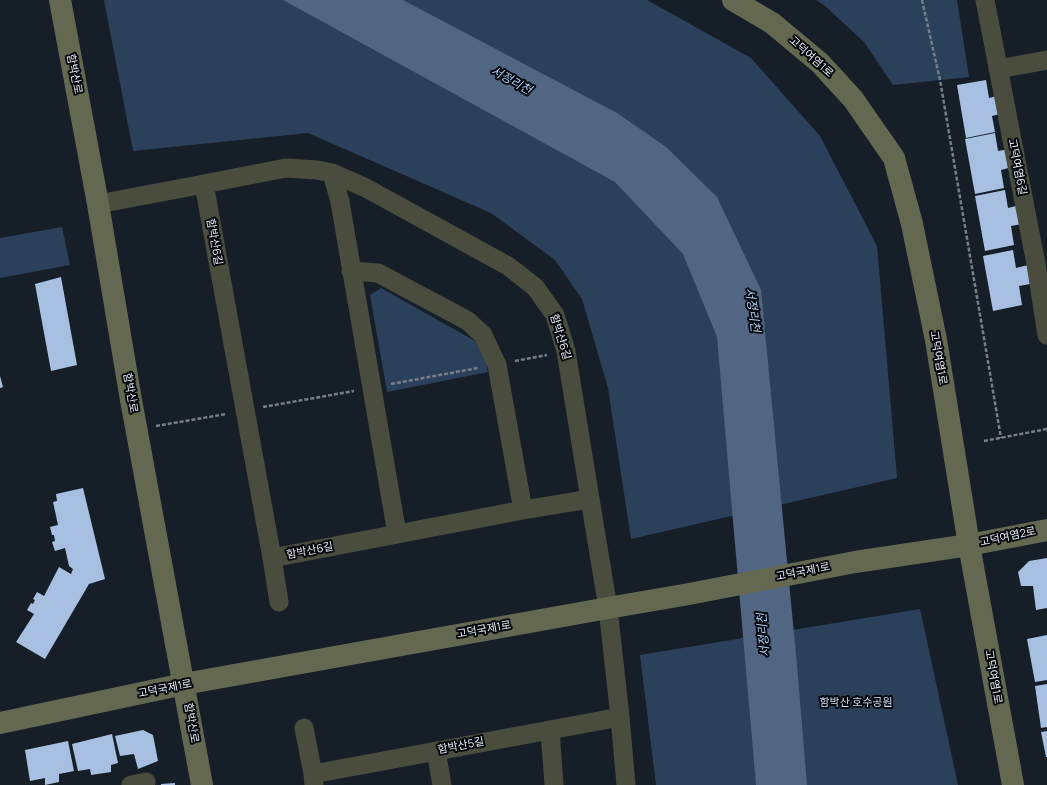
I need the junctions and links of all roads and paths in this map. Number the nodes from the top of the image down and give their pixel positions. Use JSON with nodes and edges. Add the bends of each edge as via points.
{"nodes":[{"id":1,"x":60,"y":0,"type":"edge"},
{"id":2,"x":733,"y":0,"type":"edge"},
{"id":3,"x":922,"y":0,"type":"edge"},
{"id":4,"x":985,"y":0,"type":"edge"},
{"id":5,"x":1047,"y":60,"type":"edge"},
{"id":6,"x":998,"y":70,"type":"junction"},
{"id":7,"x":332,"y":173,"type":"junction"},
{"id":8,"x":204,"y":184,"type":"junction"},
{"id":9,"x":98,"y":204,"type":"junction"},
{"id":10,"x":351,"y":271,"type":"junction"},
{"id":11,"x":1047,"y":335,"type":"edge"},
{"id":12,"x":566,"y":351,"type":"junction"},
{"id":13,"x":497,"y":365,"type":"junction"},
{"id":14,"x":372,"y":388,"type":"junction"},
{"id":15,"x":1047,"y":429,"type":"edge"},
{"id":16,"x":1001,"y":438,"type":"junction"},
{"id":17,"x":984,"y":441,"type":"dead end"},
{"id":18,"x":590,"y":500,"type":"junction"},
{"id":19,"x":523,"y":510,"type":"junction"},
{"id":20,"x":1047,"y":530,"type":"edge"},
{"id":21,"x":397,"y":534,"type":"junction"},
{"id":22,"x":969,"y":545,"type":"junction"},
{"id":23,"x":272,"y":558,"type":"junction"},
{"id":24,"x":279,"y":602,"type":"dead end"},
{"id":25,"x":608,"y":608,"type":"junction"},
{"id":26,"x":184,"y":684,"type":"junction"},
{"id":27,"x":620,"y":717,"type":"junction"},
{"id":28,"x":0,"y":723,"type":"edge"},
{"id":29,"x":304,"y":728,"type":"dead end"},
{"id":30,"x":550,"y":730,"type":"junction"},
{"id":31,"x":436,"y":751,"type":"junction"},
{"id":32,"x":314,"y":780,"type":"edge"},
{"id":33,"x":202,"y":785,"type":"edge"},
{"id":34,"x":442,"y":785,"type":"edge"},
{"id":35,"x":554,"y":785,"type":"edge"},
{"id":36,"x":626,"y":785,"type":"edge"},
{"id":37,"x":1013,"y":785,"type":"edge"}],
"edges":[{"from":1,"to":9,"type":"street","name":"함박산로"},
{"from":2,"to":22,"type":"street","name":"고덕여염1로","via":[[772,23],[820,63],[853,99],[894,158],[912,224],[936,340]]},
{"from":3,"to":16,"type":"path","via":[[940,80]]},
{"from":4,"to":6,"type":"street","name":"고덕여염6길"},
{"from":5,"to":6,"type":"street"},
{"from":6,"to":11,"type":"street","name":"고덕여염6길","via":[[1036,264]]},
{"from":7,"to":8,"type":"street","name":"함박산6길","via":[[286,168]]},
{"from":7,"to":10,"type":"street","via":[[340,202]]},
{"from":7,"to":12,"type":"street","name":"함박산6길","via":[[366,188],[508,266],[535,287],[555,315]]},
{"from":8,"to":9,"type":"street"},
{"from":8,"to":23,"type":"street","name":"함박산6길"},
{"from":9,"to":26,"type":"street","name":"함박산로","via":[[131,400]]},
{"from":10,"to":13,"type":"street","via":[[378,273],[468,321],[483,335]]},
{"from":10,"to":14,"type":"street"},
{"from":12,"to":13,"type":"path"},
{"from":12,"to":18,"type":"street","name":"함박산6길"},
{"from":13,"to":14,"type":"path"},
{"from":13,"to":19,"type":"street"},
{"from":14,"to":21,"type":"street"},
{"from":15,"to":16,"type":"path"},
{"from":16,"to":17,"type":"path"},
{"from":18,"to":19,"type":"street","name":"함박산6길"},
{"from":18,"to":25,"type":"street","name":"함박산6길"},
{"from":19,"to":21,"type":"street","name":"함박산6길"},
{"from":20,"to":22,"type":"street","name":"고덕여염2로"},
{"from":21,"to":23,"type":"street","name":"함박산6길"},
{"from":22,"to":25,"type":"street","name":"고덕국제1로","via":[[855,562]]},
{"from":22,"to":37,"type":"street","name":"고덕여염1로"},
{"from":23,"to":24,"type":"street"},
{"from":25,"to":26,"type":"street","name":"고덕국제1로"},
{"from":25,"to":27,"type":"street"},
{"from":26,"to":28,"type":"street","name":"고덕국제1로"},
{"from":26,"to":33,"type":"street","name":"함박산로"},
{"from":27,"to":30,"type":"street","name":"함박산5길"},
{"from":27,"to":36,"type":"street"},
{"from":29,"to":32,"type":"street"},
{"from":30,"to":31,"type":"street","name":"함박산5길"},
{"from":30,"to":35,"type":"street"},
{"from":31,"to":32,"type":"street","name":"함박산5길"},
{"from":31,"to":34,"type":"street"}]}
